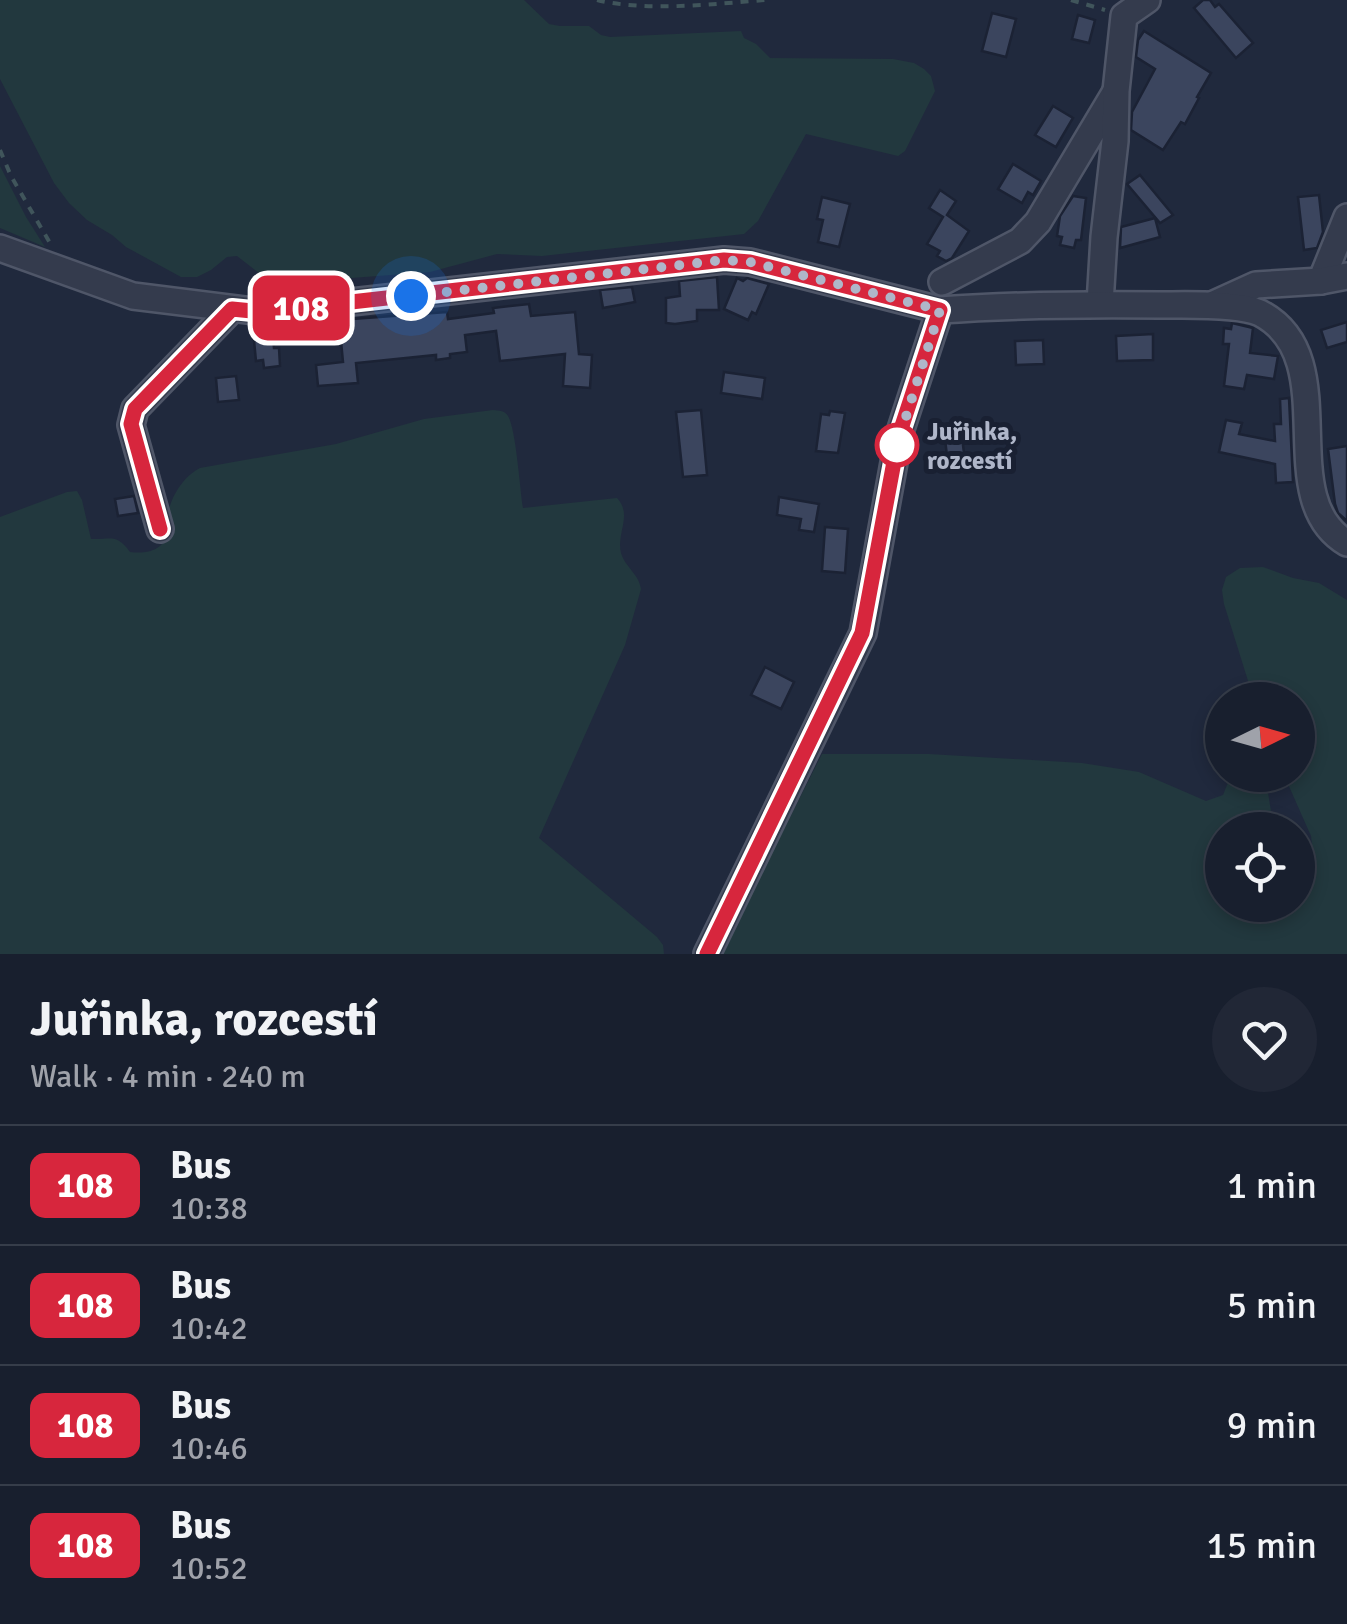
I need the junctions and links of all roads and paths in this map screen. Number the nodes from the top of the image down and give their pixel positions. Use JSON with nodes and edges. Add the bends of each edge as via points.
{"nodes":[{"id":1,"x":597,"y":0,"type":"edge"},
{"id":2,"x":765,"y":0,"type":"edge"},
{"id":3,"x":1071,"y":0,"type":"edge"},
{"id":4,"x":1147,"y":0,"type":"edge"},
{"id":5,"x":1124,"y":16,"type":"junction"},
{"id":6,"x":1116,"y":92,"type":"junction"},
{"id":7,"x":0,"y":150,"type":"edge"},
{"id":8,"x":1347,"y":217,"type":"edge"},
{"id":9,"x":0,"y":248,"type":"edge"},
{"id":10,"x":67,"y":272,"type":"junction"},
{"id":11,"x":1347,"y":276,"type":"edge"},
{"id":12,"x":1321,"y":281,"type":"junction"},
{"id":13,"x":942,"y":282,"type":"dead end"},
{"id":14,"x":1100,"y":304,"type":"junction"},
{"id":15,"x":1212,"y":305,"type":"junction"},
{"id":16,"x":232,"y":309,"type":"junction"},
{"id":17,"x":940,"y":310,"type":"junction"},
{"id":18,"x":160,"y":529,"type":"dead end"},
{"id":19,"x":1347,"y":543,"type":"edge"},
{"id":20,"x":707,"y":954,"type":"edge"}],
"edges":[{"from":1,"to":2,"type":"path"},
{"from":3,"to":5,"type":"path"},
{"from":4,"to":5,"type":"street"},
{"from":5,"to":6,"type":"street"},
{"from":6,"to":13,"type":"street","via":[[1038,222],[1020,241]]},
{"from":6,"to":14,"type":"street"},
{"from":7,"to":10,"type":"path"},
{"from":8,"to":12,"type":"street"},
{"from":9,"to":10,"type":"street"},
{"from":10,"to":16,"type":"street","via":[[133,296]]},
{"from":11,"to":12,"type":"street"},
{"from":12,"to":15,"type":"street","via":[[1256,285]]},
{"from":14,"to":15,"type":"street"},
{"from":14,"to":17,"type":"street"},
{"from":15,"to":19,"type":"street","via":[[1258,312],[1294,346],[1307,380],[1312,490],[1325,524]]},
{"from":16,"to":17,"type":"street","via":[[262,312],[724,260]]},
{"from":16,"to":18,"type":"street","via":[[135,409],[131,424]]},
{"from":17,"to":20,"type":"street","via":[[899,435],[862,633]]}]}
